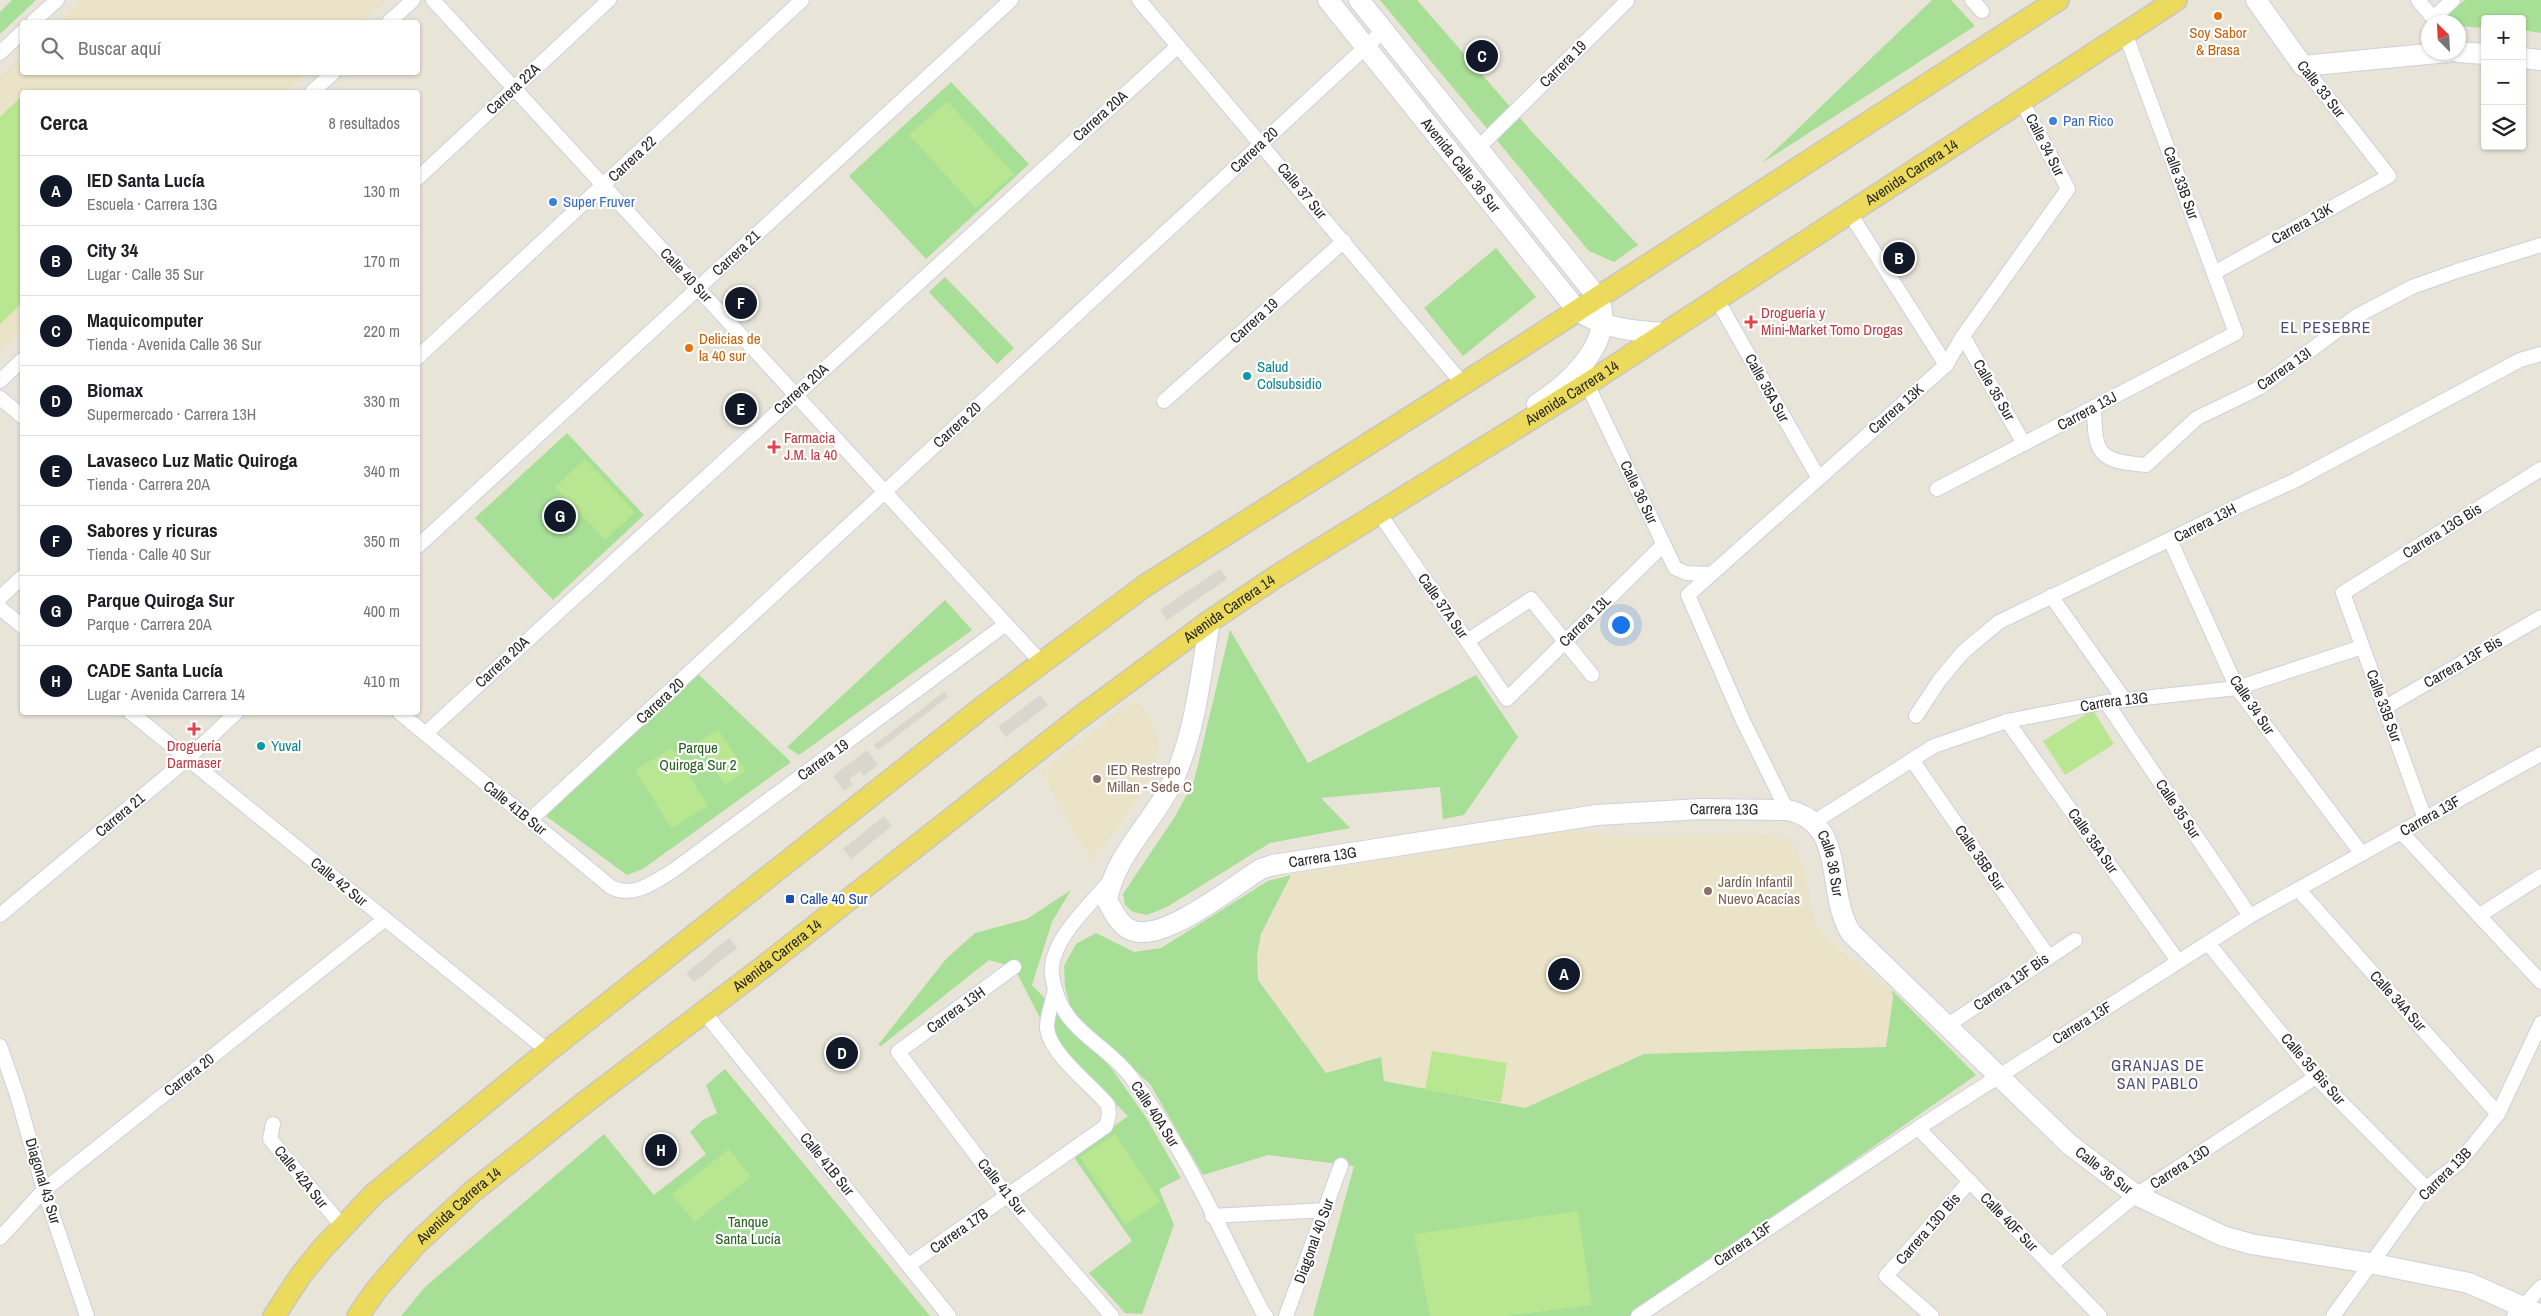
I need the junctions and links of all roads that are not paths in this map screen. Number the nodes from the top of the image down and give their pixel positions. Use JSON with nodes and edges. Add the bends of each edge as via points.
{"nodes":[{"id":1,"x":57,"y":0,"type":"edge"},
{"id":2,"x":413,"y":0,"type":"edge"},
{"id":3,"x":434,"y":0,"type":"edge"},
{"id":4,"x":609,"y":0,"type":"edge"},
{"id":5,"x":802,"y":0,"type":"edge"},
{"id":6,"x":1011,"y":0,"type":"edge"},
{"id":7,"x":1139,"y":0,"type":"edge"},
{"id":8,"x":1328,"y":0,"type":"edge"},
{"id":9,"x":1359,"y":0,"type":"edge"},
{"id":10,"x":1972,"y":0,"type":"edge"},
{"id":11,"x":2058,"y":0,"type":"edge"},
{"id":12,"x":2176,"y":0,"type":"edge"},
{"id":13,"x":2256,"y":0,"type":"edge"},
{"id":14,"x":2418,"y":0,"type":"edge"},
{"id":15,"x":2453,"y":0,"type":"edge"},
{"id":16,"x":1627,"y":1,"type":"edge"},
{"id":17,"x":1982,"y":11,"type":"dead end"},
{"id":18,"x":35,"y":20,"type":"edge"},
{"id":19,"x":390,"y":20,"type":"edge"},
{"id":20,"x":1383,"y":31,"type":"junction"},
{"id":21,"x":2125,"y":32,"type":"junction"},
{"id":22,"x":20,"y":34,"type":"edge"},
{"id":23,"x":1178,"y":46,"type":"junction"},
{"id":24,"x":1366,"y":47,"type":"junction"},
{"id":25,"x":0,"y":53,"type":"edge"},
{"id":26,"x":2466,"y":53,"type":"edge"},
{"id":27,"x":2481,"y":54,"type":"edge"},
{"id":28,"x":2421,"y":55,"type":"edge"},
{"id":29,"x":2526,"y":58,"type":"edge"},
{"id":30,"x":2541,"y":60,"type":"edge"},
{"id":31,"x":2303,"y":66,"type":"junction"},
{"id":32,"x":331,"y":75,"type":"edge"},
{"id":33,"x":514,"y":88,"type":"junction"},
{"id":34,"x":314,"y":90,"type":"edge"},
{"id":35,"x":2021,"y":100,"type":"junction"},
{"id":36,"x":1262,"y":143,"type":"junction"},
{"id":37,"x":1478,"y":148,"type":"junction"},
{"id":38,"x":420,"y":176,"type":"edge"},
{"id":39,"x":2389,"y":176,"type":"joint"},
{"id":40,"x":604,"y":185,"type":"junction"},
{"id":41,"x":2068,"y":189,"type":"joint"},
{"id":42,"x":1849,"y":212,"type":"junction"},
{"id":43,"x":1344,"y":241,"type":"junction"},
{"id":44,"x":2541,"y":245,"type":"edge"},
{"id":45,"x":2214,"y":273,"type":"junction"},
{"id":46,"x":698,"y":288,"type":"junction"},
{"id":47,"x":1597,"y":297,"type":"junction"},
{"id":48,"x":1716,"y":298,"type":"junction"},
{"id":49,"x":1577,"y":310,"type":"junction"},
{"id":50,"x":1602,"y":324,"type":"junction"},
{"id":51,"x":1664,"y":333,"type":"junction"},
{"id":52,"x":2236,"y":333,"type":"joint"},
{"id":53,"x":1963,"y":336,"type":"junction"},
{"id":54,"x":2541,"y":354,"type":"edge"},
{"id":55,"x":420,"y":355,"type":"edge"},
{"id":56,"x":20,"y":362,"type":"edge"},
{"id":57,"x":1946,"y":365,"type":"junction"},
{"id":58,"x":0,"y":381,"type":"edge"},
{"id":59,"x":1463,"y":384,"type":"junction"},
{"id":60,"x":1587,"y":384,"type":"junction"},
{"id":61,"x":795,"y":394,"type":"junction"},
{"id":62,"x":0,"y":398,"type":"edge"},
{"id":63,"x":1164,"y":401,"type":"dead end"},
{"id":64,"x":2094,"y":407,"type":"junction"},
{"id":65,"x":20,"y":414,"type":"edge"},
{"id":66,"x":2024,"y":444,"type":"junction"},
{"id":67,"x":2541,"y":468,"type":"edge"},
{"id":68,"x":1818,"y":478,"type":"junction"},
{"id":69,"x":1937,"y":489,"type":"dead end"},
{"id":70,"x":885,"y":492,"type":"junction"},
{"id":71,"x":1379,"y":513,"type":"junction"},
{"id":72,"x":2170,"y":540,"type":"junction"},
{"id":73,"x":420,"y":544,"type":"edge"},
{"id":74,"x":1664,"y":544,"type":"junction"},
{"id":75,"x":1712,"y":574,"type":"junction"},
{"id":76,"x":20,"y":579,"type":"edge"},
{"id":77,"x":2343,"y":594,"type":"joint"},
{"id":78,"x":2051,"y":596,"type":"junction"},
{"id":79,"x":0,"y":598,"type":"edge"},
{"id":80,"x":0,"y":608,"type":"edge"},
{"id":81,"x":2541,"y":617,"type":"edge"},
{"id":82,"x":1210,"y":621,"type":"junction"},
{"id":83,"x":20,"y":624,"type":"edge"},
{"id":84,"x":1006,"y":624,"type":"junction"},
{"id":85,"x":1467,"y":641,"type":"junction"},
{"id":86,"x":1565,"y":641,"type":"junction"},
{"id":87,"x":2362,"y":647,"type":"junction"},
{"id":88,"x":1040,"y":661,"type":"junction"},
{"id":89,"x":1592,"y":675,"type":"dead end"},
{"id":90,"x":2236,"y":688,"type":"junction"},
{"id":91,"x":1507,"y":699,"type":"joint"},
{"id":92,"x":2124,"y":700,"type":"junction"},
{"id":93,"x":2106,"y":702,"type":"junction"},
{"id":94,"x":2384,"y":708,"type":"junction"},
{"id":95,"x":134,"y":715,"type":"edge"},
{"id":96,"x":234,"y":715,"type":"edge"},
{"id":97,"x":403,"y":715,"type":"edge"},
{"id":98,"x":1916,"y":716,"type":"dead end"},
{"id":99,"x":2007,"y":721,"type":"junction"},
{"id":100,"x":425,"y":734,"type":"junction"},
{"id":101,"x":2541,"y":754,"type":"edge"},
{"id":102,"x":187,"y":759,"type":"junction"},
{"id":103,"x":1912,"y":760,"type":"junction"},
{"id":104,"x":1787,"y":810,"type":"junction"},
{"id":105,"x":2424,"y":819,"type":"junction"},
{"id":106,"x":530,"y":820,"type":"junction"},
{"id":107,"x":1814,"y":822,"type":"junction"},
{"id":108,"x":2401,"y":832,"type":"junction"},
{"id":109,"x":2362,"y":854,"type":"junction"},
{"id":110,"x":2541,"y":876,"type":"edge"},
{"id":111,"x":1110,"y":881,"type":"junction"},
{"id":112,"x":2298,"y":889,"type":"junction"},
{"id":113,"x":635,"y":890,"type":"joint"},
{"id":114,"x":0,"y":915,"type":"edge"},
{"id":115,"x":2480,"y":915,"type":"junction"},
{"id":116,"x":2250,"y":916,"type":"junction"},
{"id":117,"x":385,"y":919,"type":"junction"},
{"id":118,"x":2075,"y":940,"type":"dead end"},
{"id":119,"x":2208,"y":943,"type":"junction"},
{"id":120,"x":2048,"y":956,"type":"junction"},
{"id":121,"x":2178,"y":961,"type":"junction"},
{"id":122,"x":1014,"y":967,"type":"dead end"},
{"id":123,"x":1052,"y":974,"type":"junction"},
{"id":124,"x":2541,"y":982,"type":"edge"},
{"id":125,"x":704,"y":1012,"type":"junction"},
{"id":126,"x":2541,"y":1023,"type":"edge"},
{"id":127,"x":1948,"y":1025,"type":"junction"},
{"id":128,"x":0,"y":1046,"type":"edge"},
{"id":129,"x":548,"y":1051,"type":"junction"},
{"id":130,"x":898,"y":1052,"type":"joint"},
{"id":131,"x":1998,"y":1076,"type":"junction"},
{"id":132,"x":2316,"y":1077,"type":"junction"},
{"id":133,"x":2498,"y":1114,"type":"junction"},
{"id":134,"x":272,"y":1124,"type":"dead end"},
{"id":135,"x":1918,"y":1128,"type":"junction"},
{"id":136,"x":1341,"y":1165,"type":"dead end"},
{"id":137,"x":1970,"y":1181,"type":"junction"},
{"id":138,"x":2426,"y":1188,"type":"junction"},
{"id":139,"x":44,"y":1190,"type":"junction"},
{"id":140,"x":2136,"y":1196,"type":"junction"},
{"id":141,"x":1008,"y":1197,"type":"junction"},
{"id":142,"x":1326,"y":1210,"type":"junction"},
{"id":143,"x":1212,"y":1216,"type":"junction"},
{"id":144,"x":342,"y":1226,"type":"junction"},
{"id":145,"x":0,"y":1238,"type":"edge"},
{"id":146,"x":2370,"y":1263,"type":"junction"},
{"id":147,"x":909,"y":1265,"type":"junction"},
{"id":148,"x":2051,"y":1265,"type":"junction"},
{"id":149,"x":2541,"y":1287,"type":"edge"},
{"id":150,"x":2526,"y":1313,"type":"edge"},
{"id":151,"x":87,"y":1316,"type":"edge"},
{"id":152,"x":274,"y":1316,"type":"edge"},
{"id":153,"x":358,"y":1316,"type":"edge"},
{"id":154,"x":949,"y":1316,"type":"edge"},
{"id":155,"x":1112,"y":1316,"type":"edge"},
{"id":156,"x":1266,"y":1316,"type":"edge"},
{"id":157,"x":1286,"y":1316,"type":"edge"},
{"id":158,"x":1638,"y":1316,"type":"edge"},
{"id":159,"x":1932,"y":1316,"type":"edge"},
{"id":160,"x":2100,"y":1316,"type":"edge"},
{"id":161,"x":2333,"y":1316,"type":"edge"}],
"edges":[{"from":1,"to":18,"type":"street"},
{"from":2,"to":19,"type":"street"},
{"from":3,"to":33,"type":"street","name":"Calle 40 Sur"},
{"from":4,"to":33,"type":"street","name":"Carrera 22A"},
{"from":5,"to":40,"type":"street","name":"Carrera 22"},
{"from":6,"to":46,"type":"street","name":"Carrera 21"},
{"from":7,"to":23,"type":"street","name":"Calle 37 Sur"},
{"from":8,"to":24,"type":"street","name":"Avenida Calle 36 Sur"},
{"from":9,"to":20,"type":"street","name":"Avenida Calle 36 Sur"},
{"from":10,"to":17,"type":"street"},
{"from":11,"to":47,"type":"main road"},
{"from":12,"to":21,"type":"main road","name":"Avenida Carrera 14"},
{"from":13,"to":31,"type":"street","name":"Calle 33 Sur"},
{"from":14,"to":15,"type":"street","via":[[2433,18]]},
{"from":16,"to":37,"type":"street","name":"Carrera 19"},
{"from":20,"to":24,"type":"street","name":"Carrera 20"},
{"from":20,"to":37,"type":"street","name":"Avenida Calle 36 Sur"},
{"from":21,"to":35,"type":"main road","name":"Avenida Carrera 14"},
{"from":21,"to":45,"type":"street","name":"Calle 33B Sur"},
{"from":22,"to":25,"type":"street"},
{"from":23,"to":36,"type":"street","name":"Calle 37 Sur"},
{"from":23,"to":61,"type":"street","name":"Carrera 20A"},
{"from":24,"to":36,"type":"street","name":"Carrera 20"},
{"from":24,"to":49,"type":"street","name":"Avenida Calle 36 Sur"},
{"from":26,"to":27,"type":"street"},
{"from":28,"to":31,"type":"street"},
{"from":29,"to":30,"type":"street"},
{"from":31,"to":39,"type":"street","name":"Calle 33 Sur"},
{"from":32,"to":34,"type":"street"},
{"from":33,"to":38,"type":"street","name":"Carrera 22A"},
{"from":33,"to":40,"type":"street","name":"Calle 40 Sur"},
{"from":35,"to":41,"type":"street","name":"Calle 34 Sur"},
{"from":35,"to":42,"type":"main road","name":"Avenida Carrera 14"},
{"from":36,"to":43,"type":"street","name":"Calle 37 Sur"},
{"from":36,"to":70,"type":"street","name":"Carrera 20"},
{"from":37,"to":47,"type":"street","name":"Avenida Calle 36 Sur"},
{"from":39,"to":45,"type":"street","name":"Carrera 13K"},
{"from":40,"to":46,"type":"street","name":"Calle 40 Sur"},
{"from":40,"to":55,"type":"street","name":"Carrera 22"},
{"from":41,"to":53,"type":"street","name":"Carrera 13K"},
{"from":42,"to":48,"type":"main road","name":"Avenida Carrera 14"},
{"from":42,"to":57,"type":"street"},
{"from":43,"to":59,"type":"street","name":"Calle 37 Sur"},
{"from":43,"to":63,"type":"street","name":"Carrera 19"},
{"from":44,"to":64,"type":"street","name":"Carrera 13I","via":[[2412,288],[2357,316],[2259,388],[2197,418],[2146,465],[2116,462],[2102,452],[2094,434]]},
{"from":45,"to":52,"type":"street","name":"Calle 33B Sur"},
{"from":46,"to":61,"type":"street","name":"Calle 40 Sur"},
{"from":46,"to":73,"type":"street","name":"Carrera 21"},
{"from":47,"to":49,"type":"main road"},
{"from":47,"to":50,"type":"street","name":"Avenida Calle 36 Sur"},
{"from":48,"to":51,"type":"main road","name":"Avenida Carrera 14"},
{"from":48,"to":68,"type":"street","name":"Calle 35A Sur"},
{"from":49,"to":50,"type":"street","name":"Avenida Calle 36 Sur"},
{"from":49,"to":59,"type":"main road"},
{"from":50,"to":51,"type":"street","name":"Avenida Calle 36 Sur","via":[[1625,330]]},
{"from":50,"to":71,"type":"street","name":"Avenida Calle 36 Sur","via":[[1592,352],[1560,388],[1436,470]]},
{"from":51,"to":60,"type":"main road","name":"Avenida Carrera 14"},
{"from":52,"to":64,"type":"street","name":"Carrera 13J"},
{"from":53,"to":57,"type":"street","name":"Carrera 13K"},
{"from":53,"to":66,"type":"street","name":"Calle 35 Sur"},
{"from":54,"to":72,"type":"street","name":"Carrera 13H","via":[[2520,360],[2292,482]]},
{"from":56,"to":58,"type":"street"},
{"from":57,"to":68,"type":"street","name":"Carrera 13K"},
{"from":59,"to":88,"type":"main road","via":[[1146,585]]},
{"from":60,"to":71,"type":"main road","name":"Avenida Carrera 14"},
{"from":60,"to":74,"type":"street","name":"Calle 36 Sur"},
{"from":61,"to":70,"type":"street","name":"Calle 40 Sur"},
{"from":61,"to":100,"type":"street","name":"Carrera 20A"},
{"from":62,"to":65,"type":"street"},
{"from":64,"to":66,"type":"street","name":"Carrera 13J"},
{"from":66,"to":69,"type":"street","name":"Carrera 13J"},
{"from":67,"to":77,"type":"street","name":"Carrera 13G Bis"},
{"from":68,"to":75,"type":"street","name":"Carrera 13K"},
{"from":70,"to":84,"type":"street","name":"Calle 40 Sur"},
{"from":70,"to":106,"type":"street","name":"Carrera 20"},
{"from":71,"to":82,"type":"main road","name":"Avenida Carrera 14"},
{"from":71,"to":85,"type":"street","name":"Calle 37A Sur"},
{"from":72,"to":78,"type":"street","name":"Carrera 13H"},
{"from":72,"to":90,"type":"street","name":"Calle 34 Sur"},
{"from":74,"to":75,"type":"street","name":"Calle 36 Sur","via":[[1675,568],[1691,574]]},
{"from":74,"to":86,"type":"street","name":"Carrera 13L"},
{"from":75,"to":104,"type":"street","name":"Carrera 13K","via":[[1688,595],[1743,721]]},
{"from":76,"to":79,"type":"street"},
{"from":77,"to":87,"type":"street","name":"Calle 33B Sur"},
{"from":78,"to":92,"type":"street"},
{"from":78,"to":98,"type":"street","name":"Carrera 13H","via":[[1999,622],[1962,652]]},
{"from":80,"to":83,"type":"street"},
{"from":81,"to":94,"type":"street","name":"Carrera 13F Bis"},
{"from":82,"to":111,"type":"street","via":[[1190,729],[1176,774],[1167,794],[1125,853]]},
{"from":82,"to":125,"type":"main road","name":"Avenida Carrera 14","via":[[1079,718]]},
{"from":84,"to":88,"type":"street","name":"Calle 40 Sur"},
{"from":84,"to":113,"type":"street","name":"Carrera 19","via":[[674,870]]},
{"from":85,"to":86,"type":"street","via":[[1531,599]]},
{"from":85,"to":91,"type":"street","name":"Calle 37A Sur"},
{"from":86,"to":89,"type":"street"},
{"from":86,"to":91,"type":"street","name":"Carrera 13L"},
{"from":87,"to":90,"type":"street","name":"Carrera 13G"},
{"from":87,"to":94,"type":"street","name":"Calle 33B Sur"},
{"from":88,"to":129,"type":"main road"},
{"from":90,"to":92,"type":"street","name":"Carrera 13G"},
{"from":90,"to":109,"type":"street","name":"Calle 34 Sur"},
{"from":92,"to":93,"type":"street","name":"Carrera 13G"},
{"from":93,"to":99,"type":"street","name":"Carrera 13G"},
{"from":93,"to":116,"type":"street","name":"Calle 35 Sur"},
{"from":94,"to":105,"type":"street","name":"Calle 33B Sur"},
{"from":95,"to":102,"type":"street","name":"Calle 42 Sur"},
{"from":96,"to":102,"type":"street","name":"Carrera 21"},
{"from":97,"to":100,"type":"street","name":"Calle 41B Sur"},
{"from":99,"to":103,"type":"street","name":"Carrera 13G","via":[[1934,746]]},
{"from":99,"to":121,"type":"street","name":"Calle 35A Sur"},
{"from":100,"to":106,"type":"street","name":"Calle 41B Sur"},
{"from":101,"to":105,"type":"street","name":"Carrera 13F"},
{"from":102,"to":114,"type":"street","name":"Carrera 21"},
{"from":102,"to":117,"type":"street","name":"Calle 42 Sur"},
{"from":103,"to":107,"type":"street","name":"Carrera 13G"},
{"from":103,"to":120,"type":"street","name":"Calle 35B Sur"},
{"from":104,"to":107,"type":"street","name":"Carrera 13G","via":[[1799,812]]},
{"from":104,"to":111,"type":"street","name":"Carrera 13G","via":[[1701,809],[1596,815],[1273,865],[1261,869],[1175,923],[1152,932],[1129,930],[1115,914],[1107,900]]},
{"from":105,"to":108,"type":"street","name":"Carrera 13F"},
{"from":106,"to":113,"type":"street","name":"Calle 41B Sur","via":[[611,887],[622,892]]},
{"from":107,"to":127,"type":"street","name":"Calle 36 Sur","via":[[1830,852],[1844,920],[1851,933]]},
{"from":108,"to":109,"type":"street","name":"Carrera 13F"},
{"from":108,"to":115,"type":"street"},
{"from":109,"to":112,"type":"street","name":"Carrera 13F"},
{"from":110,"to":115,"type":"street"},
{"from":111,"to":123,"type":"street","name":"Calle 40A Sur","via":[[1062,938],[1054,955]]},
{"from":112,"to":116,"type":"street","name":"Carrera 13F"},
{"from":112,"to":133,"type":"street","name":"Calle 34A Sur"},
{"from":115,"to":124,"type":"street"},
{"from":116,"to":119,"type":"street","name":"Carrera 13F"},
{"from":117,"to":129,"type":"street","name":"Calle 42 Sur"},
{"from":117,"to":139,"type":"street","name":"Carrera 20"},
{"from":118,"to":120,"type":"street","name":"Carrera 13F Bis"},
{"from":119,"to":121,"type":"street","name":"Carrera 13F"},
{"from":119,"to":132,"type":"street","name":"Calle 35 Bis Sur"},
{"from":120,"to":127,"type":"street","name":"Carrera 13F Bis"},
{"from":121,"to":131,"type":"street","name":"Carrera 13F"},
{"from":122,"to":130,"type":"street","name":"Carrera 13H"},
{"from":123,"to":141,"type":"street","name":"Carrera 17B","via":[[1055,990],[1047,1029],[1051,1040],[1057,1052],[1108,1105],[1109,1115],[1106,1126]]},
{"from":123,"to":143,"type":"street","name":"Calle 40A Sur","via":[[1060,1005],[1071,1021],[1127,1071],[1156,1110]]},
{"from":125,"to":147,"type":"street","name":"Calle 41B Sur"},
{"from":125,"to":153,"type":"main road","name":"Avenida Carrera 14","via":[[466,1198],[416,1244]]},
{"from":126,"to":133,"type":"street","name":"Carrera 13B"},
{"from":127,"to":131,"type":"street","name":"Calle 36 Sur"},
{"from":128,"to":139,"type":"street","name":"Diagonal 43 Sur"},
{"from":129,"to":144,"type":"main road","via":[[374,1194]]},
{"from":130,"to":141,"type":"street","name":"Calle 41 Sur"},
{"from":131,"to":135,"type":"street","name":"Carrera 13F"},
{"from":131,"to":140,"type":"street","name":"Calle 36 Sur","via":[[2069,1144]]},
{"from":132,"to":138,"type":"street","name":"Calle 35 Bis Sur"},
{"from":132,"to":140,"type":"street","name":"Carrera 13D"},
{"from":133,"to":138,"type":"street","name":"Carrera 13B","via":[[2459,1163]]},
{"from":134,"to":144,"type":"street","name":"Calle 42A Sur","via":[[270,1139]]},
{"from":135,"to":137,"type":"street","name":"Calle 40F Sur"},
{"from":135,"to":158,"type":"street","name":"Carrera 13F"},
{"from":136,"to":142,"type":"street","name":"Diagonal 40 Sur"},
{"from":137,"to":148,"type":"street","name":"Calle 40F Sur"},
{"from":137,"to":159,"type":"street","name":"Carrera 13D Bis","via":[[1886,1276]]},
{"from":138,"to":146,"type":"street","name":"Carrera 13B"},
{"from":139,"to":145,"type":"street","name":"Carrera 20"},
{"from":139,"to":151,"type":"street","name":"Diagonal 43 Sur"},
{"from":140,"to":146,"type":"street","name":"Calle 36 Sur","via":[[2223,1236],[2251,1244]]},
{"from":140,"to":148,"type":"street","name":"Carrera 13D"},
{"from":141,"to":147,"type":"street","name":"Carrera 17B"},
{"from":141,"to":155,"type":"street","name":"Calle 41 Sur"},
{"from":142,"to":143,"type":"street"},
{"from":142,"to":157,"type":"street","name":"Diagonal 40 Sur"},
{"from":143,"to":156,"type":"street","name":"Calle 40A Sur"},
{"from":144,"to":152,"type":"main road","via":[[301,1275]]},
{"from":146,"to":150,"type":"street","name":"Calle 36 Sur","via":[[2469,1283]]},
{"from":146,"to":161,"type":"street","name":"Carrera 13B"},
{"from":147,"to":154,"type":"street","name":"Calle 41B Sur"},
{"from":148,"to":160,"type":"street","name":"Calle 40F Sur"},
{"from":149,"to":150,"type":"street"}]}
